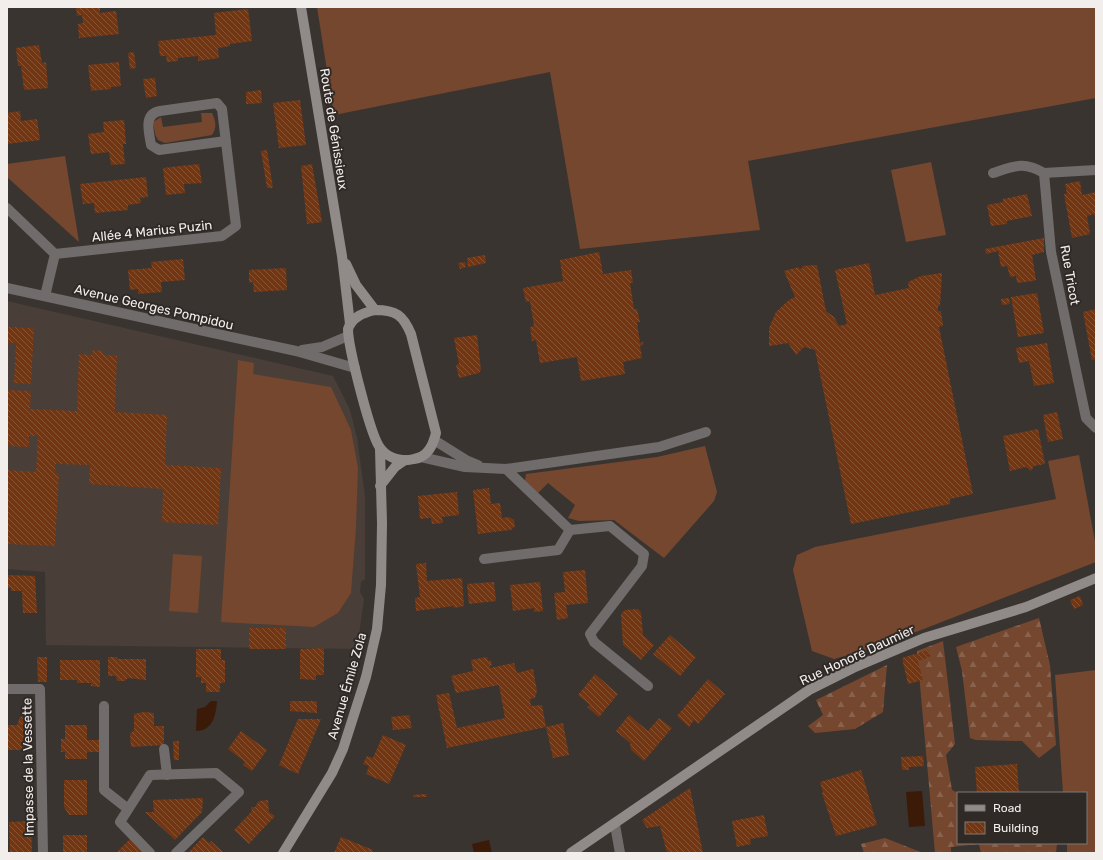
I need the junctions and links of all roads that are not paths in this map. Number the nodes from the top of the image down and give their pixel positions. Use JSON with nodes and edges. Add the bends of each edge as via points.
{"nodes":[{"id":1,"x":301,"y":7,"type":"edge"},
{"id":2,"x":226,"y":141,"type":"junction"},
{"id":3,"x":1096,"y":170,"type":"edge"},
{"id":4,"x":993,"y":173,"type":"dead end"},
{"id":5,"x":1044,"y":173,"type":"junction"},
{"id":6,"x":7,"y":208,"type":"edge"},
{"id":7,"x":55,"y":254,"type":"junction"},
{"id":8,"x":342,"y":256,"type":"junction"},
{"id":9,"x":7,"y":288,"type":"edge"},
{"id":10,"x":45,"y":296,"type":"junction"},
{"id":11,"x":375,"y":310,"type":"junction"},
{"id":12,"x":350,"y":324,"type":"junction"},
{"id":13,"x":348,"y":336,"type":"junction"},
{"id":14,"x":296,"y":351,"type":"junction"},
{"id":15,"x":355,"y":368,"type":"junction"},
{"id":16,"x":1096,"y":428,"type":"edge"},
{"id":17,"x":706,"y":432,"type":"dead end"},
{"id":18,"x":434,"y":440,"type":"junction"},
{"id":19,"x":380,"y":449,"type":"junction"},
{"id":20,"x":421,"y":457,"type":"junction"},
{"id":21,"x":405,"y":460,"type":"junction"},
{"id":22,"x":481,"y":467,"type":"junction"},
{"id":23,"x":506,"y":469,"type":"junction"},
{"id":24,"x":380,"y":486,"type":"junction"},
{"id":25,"x":570,"y":530,"type":"junction"},
{"id":26,"x":484,"y":560,"type":"dead end"},
{"id":27,"x":1096,"y":578,"type":"edge"},
{"id":28,"x":648,"y":686,"type":"dead end"},
{"id":29,"x":7,"y":689,"type":"edge"},
{"id":30,"x":104,"y":706,"type":"dead end"},
{"id":31,"x":164,"y":749,"type":"dead end"},
{"id":32,"x":167,"y":775,"type":"junction"},
{"id":33,"x":128,"y":809,"type":"junction"},
{"id":34,"x":615,"y":825,"type":"junction"},
{"id":35,"x":43,"y":853,"type":"edge"},
{"id":36,"x":150,"y":853,"type":"edge"},
{"id":37,"x":176,"y":853,"type":"edge"},
{"id":38,"x":283,"y":853,"type":"edge"},
{"id":39,"x":571,"y":853,"type":"edge"},
{"id":40,"x":620,"y":853,"type":"edge"}],
"edges":[{"from":1,"to":8,"type":"main road","name":"Route de Génissieux"},
{"from":2,"to":2,"type":"street","name":"Allée 4 Marius Puzin","via":[[222,109],[217,103],[154,112],[148,122],[151,145],[159,150]]},
{"from":2,"to":7,"type":"street","name":"Allée 4 Marius Puzin","via":[[236,226],[231,231],[222,236]]},
{"from":3,"to":5,"type":"street"},
{"from":4,"to":5,"type":"street","via":[[1016,165],[1032,166]]},
{"from":5,"to":16,"type":"street","name":"Rue Tricot","via":[[1051,252],[1086,418]]},
{"from":6,"to":7,"type":"street"},
{"from":7,"to":10,"type":"street"},
{"from":8,"to":11,"type":"main road","name":"Route de Génissieux","via":[[356,285]]},
{"from":8,"to":12,"type":"main road","name":"Route de Génissieux"},
{"from":9,"to":10,"type":"street","name":"Avenue Georges Pompidou"},
{"from":10,"to":14,"type":"street","name":"Avenue Georges Pompidou"},
{"from":11,"to":12,"type":"main road","via":[[362,314]]},
{"from":11,"to":18,"type":"main road","via":[[399,314],[411,334],[434,420]]},
{"from":12,"to":13,"type":"main road","name":"Route de Génissieux"},
{"from":13,"to":14,"type":"street","name":"Avenue Georges Pompidou","via":[[322,347]]},
{"from":13,"to":15,"type":"main road","name":"Route de Génissieux"},
{"from":14,"to":15,"type":"street","name":"Avenue Georges Pompidou"},
{"from":15,"to":19,"type":"main road","name":"Route de Génissieux"},
{"from":17,"to":23,"type":"street","via":[[660,447]]},
{"from":18,"to":20,"type":"main road"},
{"from":18,"to":22,"type":"street"},
{"from":19,"to":21,"type":"main road","via":[[396,460]]},
{"from":19,"to":24,"type":"main road","name":"Route de Génissieux"},
{"from":20,"to":21,"type":"main road"},
{"from":20,"to":22,"type":"street","via":[[465,467]]},
{"from":21,"to":24,"type":"main road","via":[[395,467]]},
{"from":22,"to":23,"type":"street"},
{"from":23,"to":25,"type":"street"},
{"from":24,"to":38,"type":"main road","name":"Avenue Émile Zola","via":[[381,585],[377,630],[366,677],[332,772]]},
{"from":25,"to":26,"type":"street","via":[[558,550]]},
{"from":25,"to":28,"type":"street","via":[[610,526],[644,554],[642,566],[590,634],[594,642]]},
{"from":27,"to":34,"type":"main road","name":"Rue Honoré Daumier","via":[[1026,607],[924,638],[809,690]]},
{"from":29,"to":35,"type":"street","name":"Impasse de la Vessette","via":[[40,689]]},
{"from":30,"to":33,"type":"street","via":[[104,790]]},
{"from":31,"to":32,"type":"street"},
{"from":32,"to":33,"type":"street","via":[[150,775]]},
{"from":32,"to":37,"type":"street","via":[[216,773],[239,792]]},
{"from":33,"to":36,"type":"street","via":[[120,822]]},
{"from":34,"to":39,"type":"main road","name":"Rue Honoré Daumier"},
{"from":34,"to":40,"type":"street"}]}
